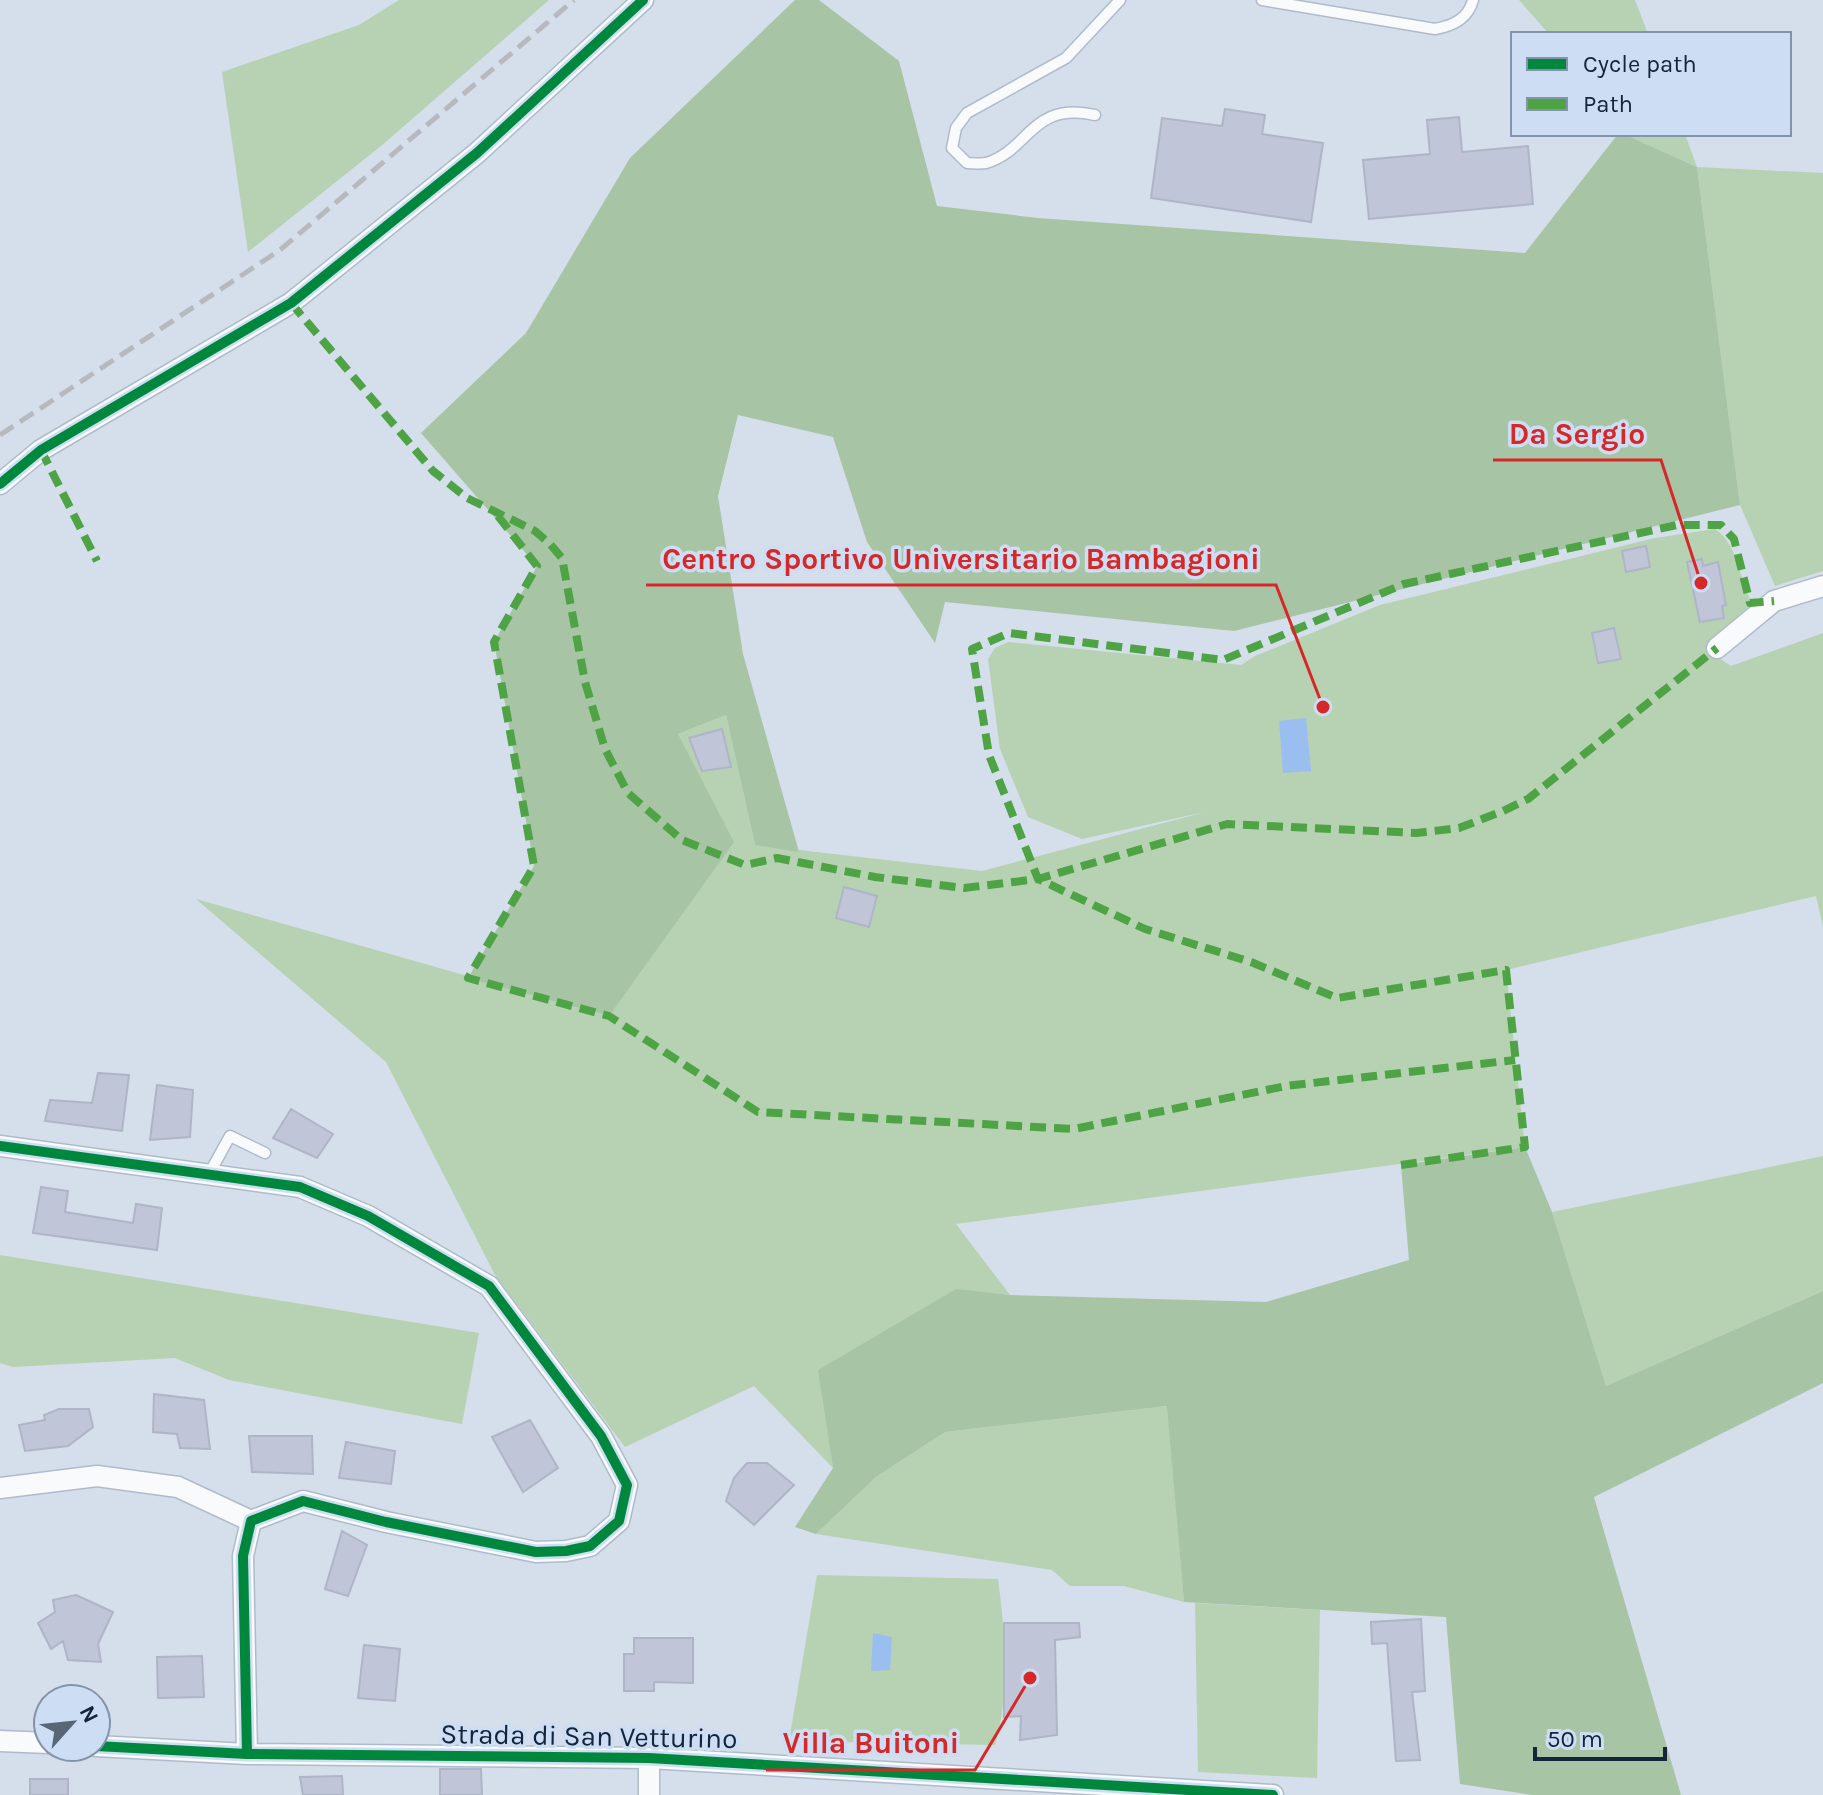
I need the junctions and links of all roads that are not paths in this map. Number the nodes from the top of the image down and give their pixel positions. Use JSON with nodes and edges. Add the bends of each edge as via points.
{"nodes":[{"id":1,"x":643,"y":0,"type":"edge"},
{"id":2,"x":1120,"y":0,"type":"edge"},
{"id":3,"x":1262,"y":0,"type":"edge"},
{"id":4,"x":1473,"y":0,"type":"edge"},
{"id":5,"x":1095,"y":115,"type":"dead end"},
{"id":6,"x":0,"y":484,"type":"edge"},
{"id":7,"x":1823,"y":586,"type":"edge"},
{"id":8,"x":1717,"y":648,"type":"dead end"},
{"id":9,"x":0,"y":1146,"type":"edge"},
{"id":10,"x":265,"y":1153,"type":"dead end"},
{"id":11,"x":209,"y":1174,"type":"junction"},
{"id":12,"x":0,"y":1488,"type":"edge"},
{"id":13,"x":251,"y":1521,"type":"junction"},
{"id":14,"x":0,"y":1741,"type":"edge"},
{"id":15,"x":32,"y":1742,"type":"edge"},
{"id":16,"x":112,"y":1747,"type":"edge"},
{"id":17,"x":247,"y":1754,"type":"junction"},
{"id":18,"x":649,"y":1758,"type":"junction"},
{"id":19,"x":649,"y":1795,"type":"edge"},
{"id":20,"x":1273,"y":1795,"type":"edge"}],
"edges":[{"from":1,"to":6,"type":"street","via":[[477,153],[291,303],[41,450]]},
{"from":2,"to":5,"type":"lane","via":[[1066,58],[967,113],[956,128],[952,148],[967,163],[985,163],[1006,152],[1041,120],[1077,111]]},
{"from":3,"to":4,"type":"lane","via":[[1435,29],[1453,26]]},
{"from":7,"to":8,"type":"street","via":[[1774,601]]},
{"from":9,"to":11,"type":"street"},
{"from":10,"to":11,"type":"lane","via":[[230,1136]]},
{"from":11,"to":13,"type":"street","via":[[300,1187],[368,1216],[489,1286],[601,1436],[627,1485],[619,1521],[590,1546],[566,1551],[536,1552],[303,1501]]},
{"from":12,"to":13,"type":"street","via":[[97,1476],[178,1487]]},
{"from":13,"to":17,"type":"street","via":[[243,1556]]},
{"from":14,"to":15,"type":"street"},
{"from":16,"to":17,"type":"street","name":"Strada di San Vetturino"},
{"from":17,"to":18,"type":"street","name":"Strada di San Vetturino"},
{"from":18,"to":19,"type":"street"},
{"from":18,"to":20,"type":"street","name":"Strada di San Vetturino"}]}
